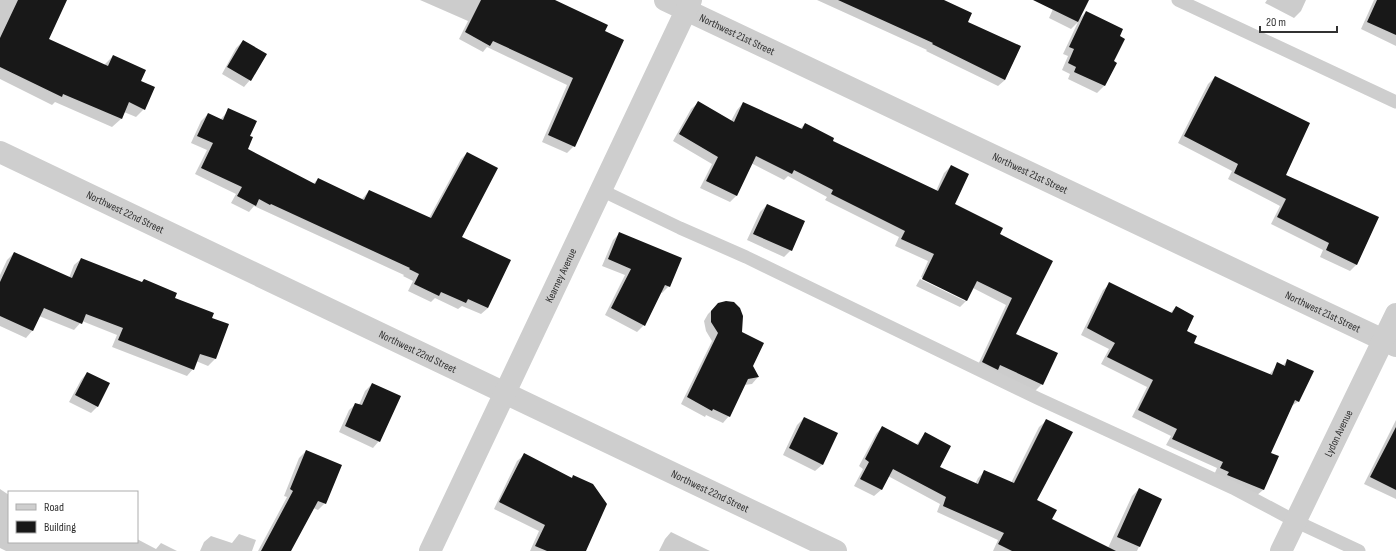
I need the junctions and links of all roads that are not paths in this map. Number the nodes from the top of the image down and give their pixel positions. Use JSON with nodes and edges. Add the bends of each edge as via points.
{"nodes":[{"id":1,"x":665,"y":0,"type":"edge"},
{"id":2,"x":1178,"y":0,"type":"edge"},
{"id":3,"x":689,"y":5,"type":"edge"},
{"id":4,"x":1396,"y":102,"type":"edge"},
{"id":5,"x":0,"y":152,"type":"edge"},
{"id":6,"x":602,"y":190,"type":"junction"},
{"id":7,"x":1396,"y":314,"type":"edge"},
{"id":8,"x":1390,"y":343,"type":"edge"},
{"id":9,"x":505,"y":393,"type":"junction"},
{"id":10,"x":1295,"y":521,"type":"junction"},
{"id":11,"x":430,"y":551,"type":"edge"},
{"id":12,"x":836,"y":551,"type":"edge"},
{"id":13,"x":1281,"y":551,"type":"edge"},
{"id":14,"x":1359,"y":551,"type":"edge"}],
"edges":[{"from":1,"to":3,"type":"street","name":"Northwest 21st Street"},
{"from":2,"to":4,"type":"lane"},
{"from":3,"to":6,"type":"street","name":"Kearney Avenue"},
{"from":3,"to":8,"type":"street","name":"Northwest 21st Street"},
{"from":5,"to":9,"type":"street","name":"Northwest 22nd Street"},
{"from":6,"to":9,"type":"street","name":"Kearney Avenue"},
{"from":6,"to":10,"type":"lane","via":[[1037,398],[1233,488]]},
{"from":7,"to":8,"type":"street","name":"Lydon Avenue"},
{"from":8,"to":10,"type":"street","name":"Lydon Avenue"},
{"from":9,"to":11,"type":"street","name":"Kearney Avenue"},
{"from":9,"to":12,"type":"street","name":"Northwest 22nd Street"},
{"from":10,"to":13,"type":"street","name":"Lydon Avenue"},
{"from":10,"to":14,"type":"lane"}]}
